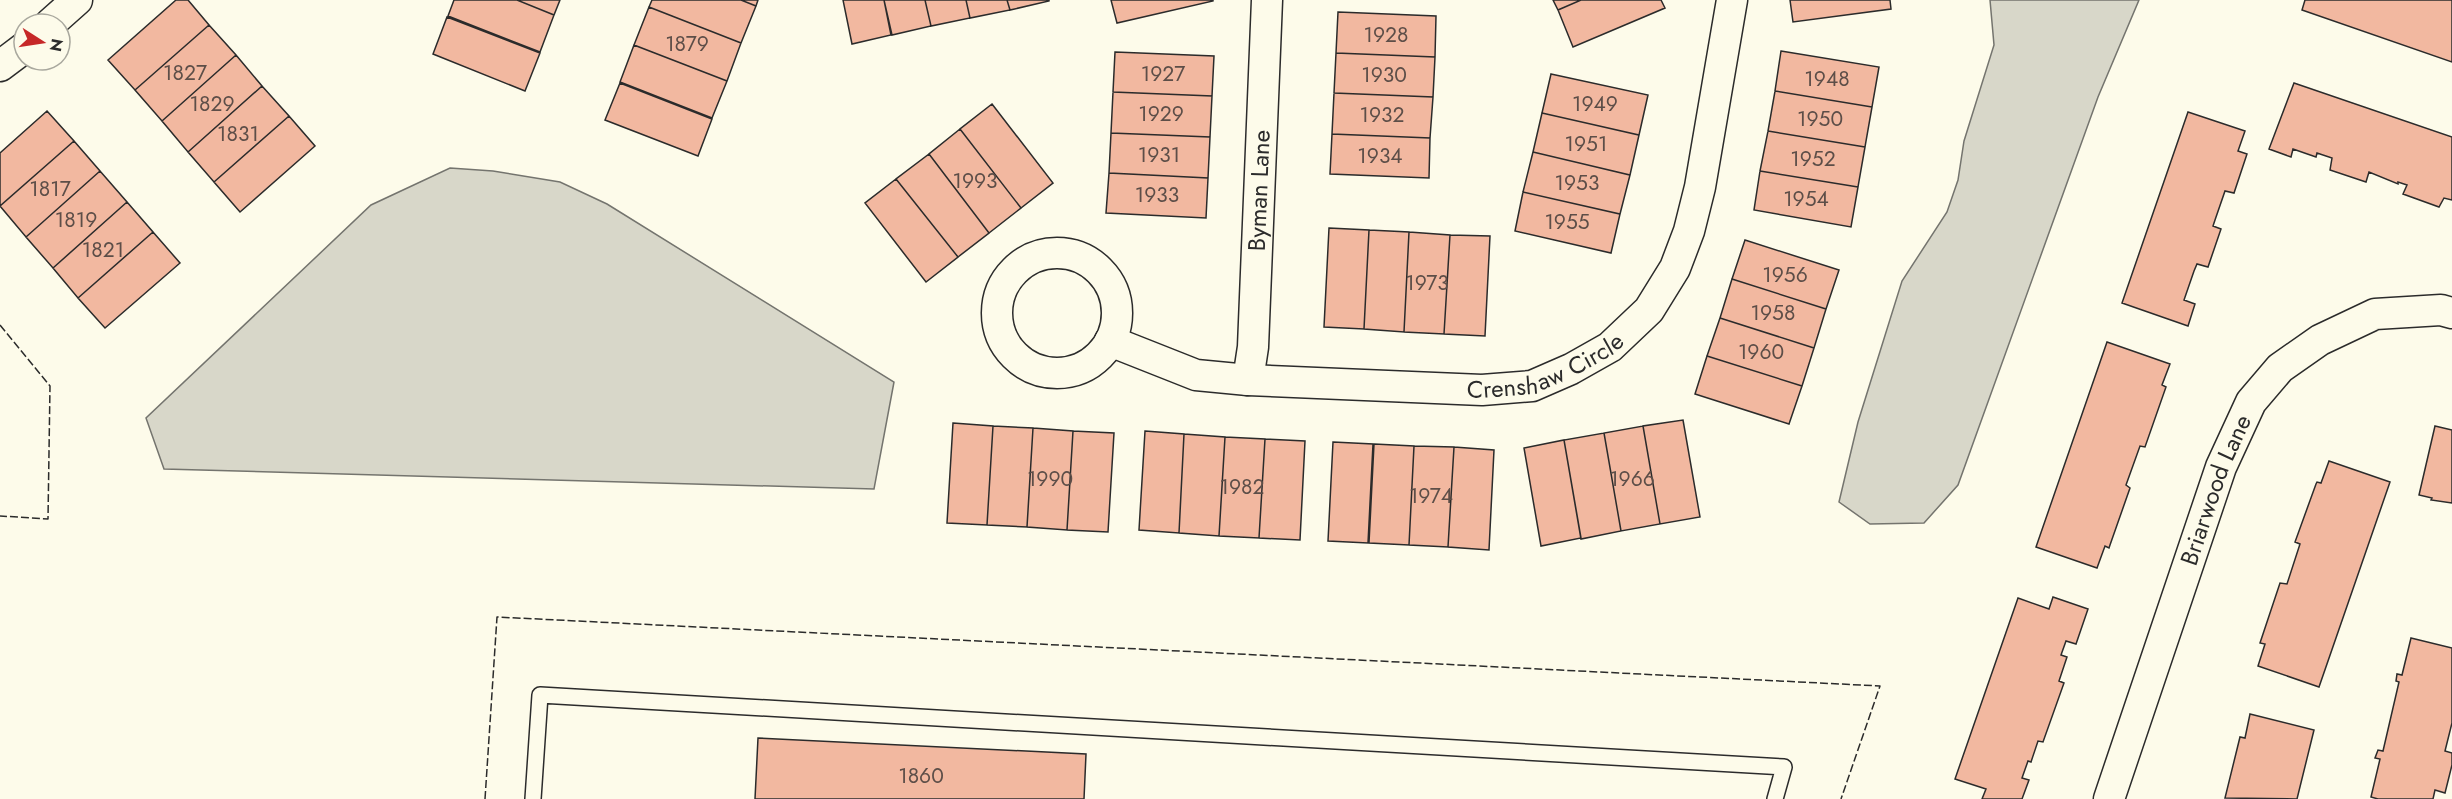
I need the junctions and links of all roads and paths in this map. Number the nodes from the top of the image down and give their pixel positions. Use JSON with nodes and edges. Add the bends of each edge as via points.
{"nodes":[{"id":1,"x":77,"y":0,"type":"edge"},
{"id":2,"x":1267,"y":0,"type":"edge"},
{"id":3,"x":1732,"y":0,"type":"edge"},
{"id":4,"x":64,"y":12,"type":"edge"},
{"id":5,"x":2452,"y":313,"type":"edge"},
{"id":6,"x":1110,"y":341,"type":"junction"},
{"id":7,"x":1248,"y":380,"type":"junction"},
{"id":8,"x":533,"y":799,"type":"edge"},
{"id":9,"x":1775,"y":799,"type":"edge"},
{"id":10,"x":2109,"y":799,"type":"edge"}],
"edges":[{"from":1,"to":4,"type":"street"},
{"from":2,"to":7,"type":"street","name":"Byman Lane","via":[[1253,347]]},
{"from":3,"to":7,"type":"street","name":"Crenshaw Circle","via":[[1689,231],[1675,268],[1649,310],[1610,347],[1532,386],[1482,390]]},
{"from":5,"to":10,"type":"street","name":"Briarwood Lane","via":[[2440,310],[2375,314],[2320,340],[2288,362],[2251,402],[2221,467]]},
{"from":6,"to":6,"type":"street","via":[[1117,318],[1116,298],[1108,280],[1094,265],[1076,255],[1057,252],[1037,256],[1005,280],[996,319],[1002,339],[1013,355],[1029,367],[1047,373],[1067,373],[1086,366]]},
{"from":6,"to":7,"type":"street","name":"Crenshaw Circle","via":[[1196,375]]},
{"from":8,"to":9,"type":"lane","via":[[540,695],[1784,767]]}]}
